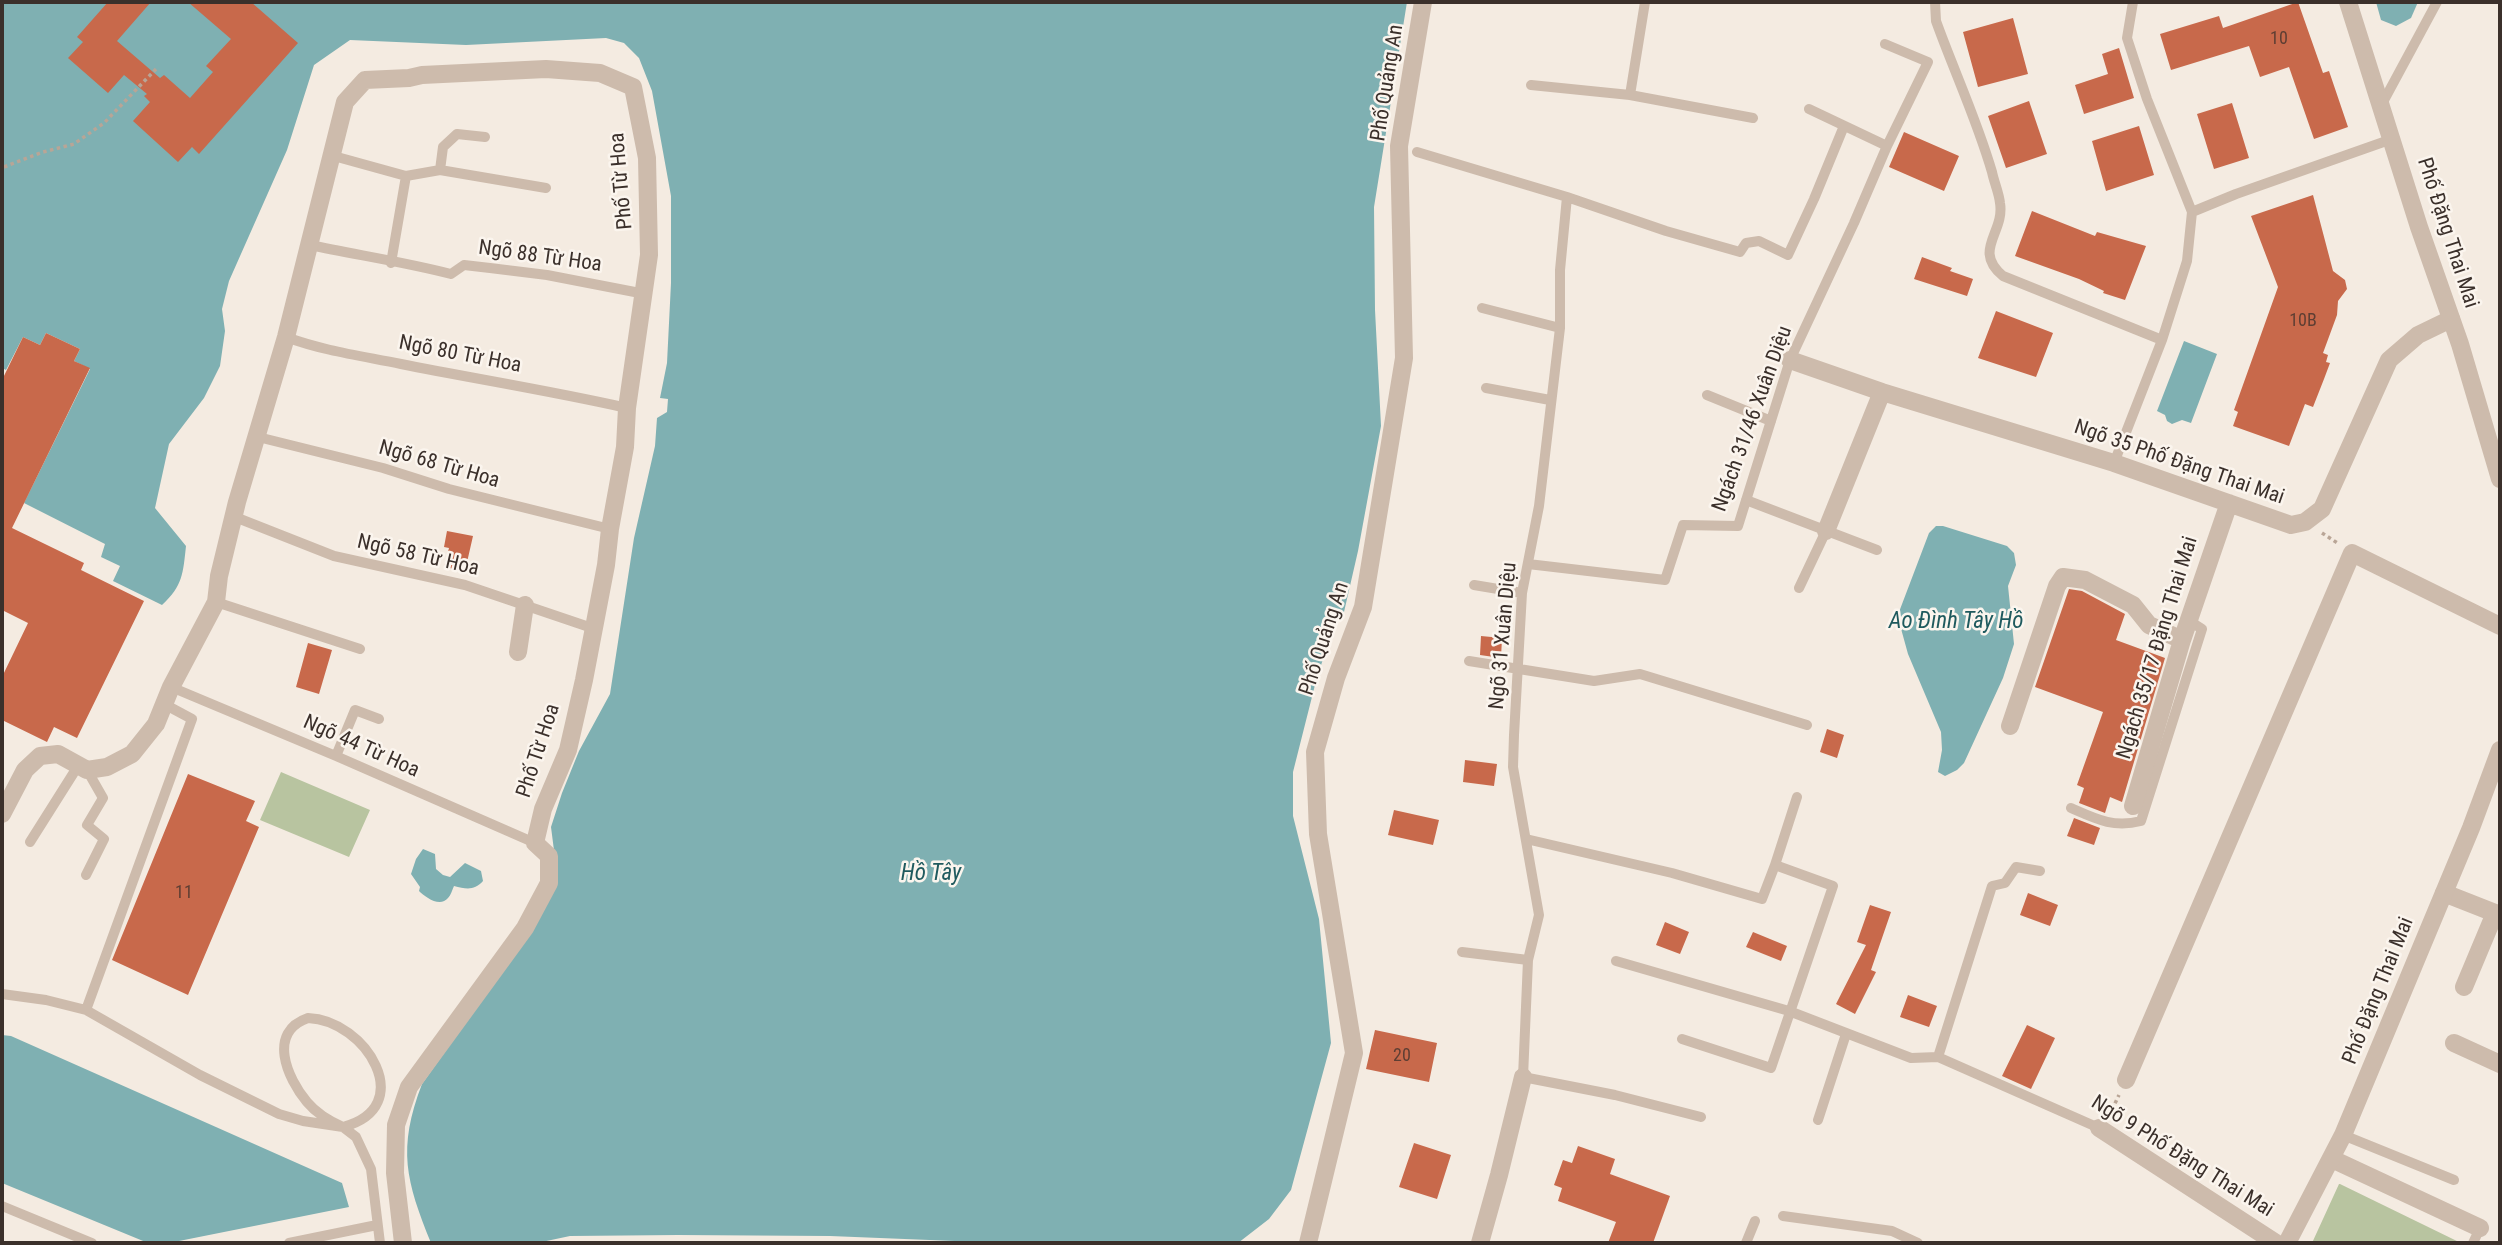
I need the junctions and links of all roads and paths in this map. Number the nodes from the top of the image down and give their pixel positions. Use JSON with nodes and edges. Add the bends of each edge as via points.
{"nodes":[{"id":1,"x":1423,"y":2,"type":"edge"},
{"id":2,"x":1645,"y":2,"type":"edge"},
{"id":3,"x":1935,"y":2,"type":"edge"},
{"id":4,"x":2133,"y":2,"type":"edge"},
{"id":5,"x":2348,"y":2,"type":"edge"},
{"id":6,"x":2437,"y":2,"type":"edge"},
{"id":7,"x":1885,"y":44,"type":"dead end"},
{"id":8,"x":156,"y":69,"type":"dead end"},
{"id":9,"x":1531,"y":85,"type":"dead end"},
{"id":10,"x":1630,"y":95,"type":"junction"},
{"id":11,"x":2382,"y":104,"type":"junction"},
{"id":12,"x":1809,"y":109,"type":"dead end"},
{"id":13,"x":1753,"y":118,"type":"dead end"},
{"id":14,"x":1844,"y":125,"type":"junction"},
{"id":15,"x":485,"y":137,"type":"dead end"},
{"id":16,"x":2392,"y":139,"type":"junction"},
{"id":17,"x":1887,"y":146,"type":"junction"},
{"id":18,"x":1418,"y":152,"type":"dead end"},
{"id":19,"x":330,"y":155,"type":"junction"},
{"id":20,"x":5,"y":167,"type":"dead end"},
{"id":21,"x":440,"y":170,"type":"junction"},
{"id":22,"x":406,"y":176,"type":"junction"},
{"id":23,"x":546,"y":188,"type":"dead end"},
{"id":24,"x":1567,"y":197,"type":"junction"},
{"id":25,"x":2192,"y":212,"type":"junction"},
{"id":26,"x":310,"y":245,"type":"junction"},
{"id":27,"x":391,"y":262,"type":"junction"},
{"id":28,"x":645,"y":294,"type":"junction"},
{"id":29,"x":1482,"y":308,"type":"dead end"},
{"id":30,"x":2451,"y":319,"type":"junction"},
{"id":31,"x":1560,"y":328,"type":"junction"},
{"id":32,"x":286,"y":337,"type":"junction"},
{"id":33,"x":2162,"y":341,"type":"junction"},
{"id":34,"x":1790,"y":360,"type":"junction"},
{"id":35,"x":1486,"y":388,"type":"dead end"},
{"id":36,"x":1882,"y":392,"type":"junction"},
{"id":37,"x":1707,"y":395,"type":"dead end"},
{"id":38,"x":1550,"y":400,"type":"junction"},
{"id":39,"x":627,"y":408,"type":"junction"},
{"id":40,"x":1771,"y":421,"type":"junction"},
{"id":41,"x":258,"y":437,"type":"junction"},
{"id":42,"x":2114,"y":463,"type":"junction"},
{"id":43,"x":2500,"y":480,"type":"edge"},
{"id":44,"x":1746,"y":499,"type":"junction"},
{"id":45,"x":2229,"y":503,"type":"junction"},
{"id":46,"x":235,"y":517,"type":"junction"},
{"id":47,"x":2305,"y":522,"type":"junction"},
{"id":48,"x":610,"y":529,"type":"junction"},
{"id":49,"x":1826,"y":531,"type":"junction"},
{"id":50,"x":1877,"y":550,"type":"dead end"},
{"id":51,"x":2352,"y":553,"type":"junction"},
{"id":52,"x":1528,"y":564,"type":"junction"},
{"id":53,"x":1474,"y":585,"type":"dead end"},
{"id":54,"x":1799,"y":588,"type":"dead end"},
{"id":55,"x":1522,"y":593,"type":"junction"},
{"id":56,"x":216,"y":602,"type":"junction"},
{"id":57,"x":525,"y":605,"type":"junction"},
{"id":58,"x":2188,"y":620,"type":"junction"},
{"id":59,"x":2500,"y":626,"type":"edge"},
{"id":60,"x":595,"y":629,"type":"junction"},
{"id":61,"x":2182,"y":640,"type":"junction"},
{"id":62,"x":360,"y":649,"type":"dead end"},
{"id":63,"x":518,"y":652,"type":"dead end"},
{"id":64,"x":1469,"y":661,"type":"dead end"},
{"id":65,"x":1519,"y":669,"type":"junction"},
{"id":66,"x":171,"y":687,"type":"junction"},
{"id":67,"x":164,"y":705,"type":"junction"},
{"id":68,"x":379,"y":719,"type":"dead end"},
{"id":69,"x":1807,"y":725,"type":"dead end"},
{"id":70,"x":2010,"y":726,"type":"dead end"},
{"id":71,"x":2500,"y":750,"type":"edge"},
{"id":72,"x":336,"y":756,"type":"junction"},
{"id":73,"x":82,"y":768,"type":"junction"},
{"id":74,"x":2496,"y":777,"type":"edge"},
{"id":75,"x":1797,"y":797,"type":"dead end"},
{"id":76,"x":2133,"y":806,"type":"dead end"},
{"id":77,"x":2071,"y":808,"type":"dead end"},
{"id":78,"x":2,"y":814,"type":"edge"},
{"id":79,"x":1525,"y":839,"type":"junction"},
{"id":80,"x":30,"y":842,"type":"dead end"},
{"id":81,"x":535,"y":843,"type":"junction"},
{"id":82,"x":1776,"y":865,"type":"junction"},
{"id":83,"x":2040,"y":871,"type":"dead end"},
{"id":84,"x":86,"y":875,"type":"dead end"},
{"id":85,"x":2444,"y":893,"type":"junction"},
{"id":86,"x":2498,"y":914,"type":"edge"},
{"id":87,"x":1462,"y":951,"type":"dead end"},
{"id":88,"x":1528,"y":960,"type":"junction"},
{"id":89,"x":1616,"y":961,"type":"dead end"},
{"id":90,"x":2464,"y":987,"type":"dead end"},
{"id":91,"x":2,"y":994,"type":"edge"},
{"id":92,"x":86,"y":1010,"type":"junction"},
{"id":93,"x":1789,"y":1011,"type":"junction"},
{"id":94,"x":1846,"y":1034,"type":"junction"},
{"id":95,"x":1682,"y":1039,"type":"dead end"},
{"id":96,"x":2454,"y":1043,"type":"dead end"},
{"id":97,"x":1938,"y":1057,"type":"junction"},
{"id":98,"x":2500,"y":1064,"type":"edge"},
{"id":99,"x":1523,"y":1077,"type":"junction"},
{"id":100,"x":2126,"y":1080,"type":"joint"},
{"id":101,"x":1701,"y":1117,"type":"dead end"},
{"id":102,"x":1818,"y":1120,"type":"dead end"},
{"id":103,"x":343,"y":1127,"type":"junction"},
{"id":104,"x":2101,"y":1129,"type":"junction"},
{"id":105,"x":2343,"y":1135,"type":"junction"},
{"id":106,"x":2332,"y":1159,"type":"junction"},
{"id":107,"x":2454,"y":1180,"type":"dead end"},
{"id":108,"x":2,"y":1206,"type":"edge"},
{"id":109,"x":1783,"y":1216,"type":"dead end"},
{"id":110,"x":1755,"y":1220,"type":"dead end"},
{"id":111,"x":377,"y":1225,"type":"junction"},
{"id":112,"x":2477,"y":1236,"type":"edge"},
{"id":113,"x":71,"y":1239,"type":"edge"},
{"id":114,"x":92,"y":1243,"type":"edge"},
{"id":115,"x":289,"y":1243,"type":"edge"},
{"id":116,"x":380,"y":1243,"type":"edge"},
{"id":117,"x":403,"y":1243,"type":"edge"},
{"id":118,"x":1308,"y":1243,"type":"edge"},
{"id":119,"x":1480,"y":1243,"type":"edge"},
{"id":120,"x":1746,"y":1243,"type":"edge"},
{"id":121,"x":1918,"y":1243,"type":"edge"},
{"id":122,"x":2276,"y":1243,"type":"edge"},
{"id":123,"x":2287,"y":1243,"type":"edge"}],
"edges":[{"from":1,"to":118,"type":"street","name":"Phố Quảng An","via":[[1399,146],[1404,358],[1363,607],[1315,752],[1318,834],[1354,1053]]},
{"from":2,"to":10,"type":"lane"},
{"from":3,"to":33,"type":"lane","via":[[1936,21],[1985,148],[2001,205],[1988,252],[1992,267],[2003,276]]},
{"from":4,"to":25,"type":"lane","via":[[2127,38]]},
{"from":5,"to":11,"type":"street","name":"Phố Đặng Thai Mai"},
{"from":6,"to":11,"type":"lane"},
{"from":7,"to":17,"type":"lane","name":"Ngách 31/46 Xuân Diệu","via":[[1928,62]]},
{"from":8,"to":20,"type":"path","via":[[104,123],[74,144]]},
{"from":9,"to":10,"type":"lane"},
{"from":10,"to":13,"type":"lane"},
{"from":11,"to":16,"type":"street","name":"Phố Đặng Thai Mai"},
{"from":12,"to":14,"type":"lane"},
{"from":14,"to":17,"type":"lane"},
{"from":14,"to":24,"type":"lane","via":[[1788,256],[1759,241],[1746,243],[1740,253]]},
{"from":15,"to":21,"type":"lane","via":[[457,134],[443,147]]},
{"from":16,"to":25,"type":"lane"},
{"from":16,"to":30,"type":"street","name":"Phố Đặng Thai Mai"},
{"from":17,"to":34,"type":"lane","name":"Ngách 31/46 Xuân Diệu"},
{"from":18,"to":24,"type":"lane"},
{"from":19,"to":22,"type":"lane"},
{"from":19,"to":26,"type":"street","name":"Phố Từ Hoa"},
{"from":19,"to":28,"type":"street","name":"Phố Từ Hoa","via":[[345,102],[365,80],[546,69],[600,73],[633,87],[647,158]]},
{"from":21,"to":22,"type":"lane"},
{"from":21,"to":23,"type":"lane"},
{"from":22,"to":27,"type":"lane"},
{"from":24,"to":31,"type":"lane","name":"Ngõ 31 Xuân Diệu"},
{"from":25,"to":33,"type":"lane","via":[[2187,261]]},
{"from":26,"to":27,"type":"lane","name":"Ngõ 88 Từ Hoa"},
{"from":26,"to":32,"type":"street","name":"Phố Từ Hoa"},
{"from":27,"to":28,"type":"lane","name":"Ngõ 88 Từ Hoa","via":[[451,274],[464,265],[547,275]]},
{"from":28,"to":39,"type":"street","name":"Phố Từ Hoa"},
{"from":29,"to":31,"type":"lane"},
{"from":30,"to":43,"type":"street","name":"Phố Đặng Thai Mai"},
{"from":30,"to":47,"type":"street","name":"Ngõ 35 Phố Đặng Thai Mai","via":[[2418,335],[2389,360],[2322,509]]},
{"from":31,"to":38,"type":"lane","name":"Ngõ 31 Xuân Diệu"},
{"from":32,"to":39,"type":"lane","name":"Ngõ 80 Từ Hoa","via":[[319,349]]},
{"from":32,"to":41,"type":"street","name":"Phố Từ Hoa"},
{"from":33,"to":42,"type":"lane"},
{"from":34,"to":36,"type":"street","name":"Ngõ 35 Phố Đặng Thai Mai"},
{"from":34,"to":40,"type":"lane","name":"Ngách 31/46 Xuân Diệu"},
{"from":35,"to":38,"type":"lane"},
{"from":36,"to":42,"type":"street","name":"Ngõ 35 Phố Đặng Thai Mai"},
{"from":36,"to":49,"type":"street"},
{"from":37,"to":40,"type":"lane"},
{"from":38,"to":52,"type":"lane","name":"Ngõ 31 Xuân Diệu"},
{"from":39,"to":48,"type":"street","name":"Phố Từ Hoa"},
{"from":40,"to":44,"type":"lane","name":"Ngách 31/46 Xuân Diệu"},
{"from":41,"to":46,"type":"street","name":"Phố Từ Hoa"},
{"from":41,"to":48,"type":"lane","name":"Ngõ 68 Từ Hoa"},
{"from":42,"to":45,"type":"street","name":"Ngõ 35 Phố Đặng Thai Mai"},
{"from":44,"to":49,"type":"lane"},
{"from":44,"to":52,"type":"lane","name":"Ngách 31/46 Xuân Diệu","via":[[1738,526],[1683,525],[1665,580]]},
{"from":45,"to":47,"type":"street","name":"Ngõ 35 Phố Đặng Thai Mai","via":[[2291,525]]},
{"from":45,"to":58,"type":"street","name":"Ngách 35/17 Đặng Thai Mai"},
{"from":46,"to":56,"type":"street","name":"Phố Từ Hoa"},
{"from":46,"to":57,"type":"lane","name":"Ngõ 58 Từ Hoa","via":[[334,556],[466,585]]},
{"from":47,"to":51,"type":"path"},
{"from":48,"to":60,"type":"street","name":"Phố Từ Hoa"},
{"from":49,"to":50,"type":"lane"},
{"from":49,"to":54,"type":"lane"},
{"from":51,"to":59,"type":"street"},
{"from":51,"to":100,"type":"street"},
{"from":52,"to":55,"type":"lane","name":"Ngõ 31 Xuân Diệu"},
{"from":53,"to":55,"type":"lane"},
{"from":55,"to":65,"type":"lane","name":"Ngõ 31 Xuân Diệu"},
{"from":56,"to":62,"type":"lane"},
{"from":56,"to":66,"type":"street","name":"Phố Từ Hoa"},
{"from":57,"to":60,"type":"lane","name":"Ngõ 58 Từ Hoa"},
{"from":57,"to":63,"type":"street"},
{"from":58,"to":61,"type":"street","name":"Ngách 35/17 Đặng Thai Mai"},
{"from":58,"to":77,"type":"lane","via":[[2202,629],[2141,821],[2122,825]]},
{"from":60,"to":81,"type":"street","name":"Phố Từ Hoa","via":[[568,750]]},
{"from":61,"to":70,"type":"street","via":[[2149,625],[2133,605],[2085,580],[2063,577]]},
{"from":61,"to":76,"type":"street","name":"Ngách 35/17 Đặng Thai Mai"},
{"from":64,"to":65,"type":"lane"},
{"from":65,"to":69,"type":"lane","via":[[1594,681],[1640,674]]},
{"from":65,"to":79,"type":"lane","name":"Ngõ 31 Xuân Diệu","via":[[1513,767]]},
{"from":66,"to":67,"type":"street","name":"Phố Từ Hoa"},
{"from":66,"to":72,"type":"lane","name":"Ngõ 44 Từ Hoa"},
{"from":67,"to":73,"type":"street","name":"Phố Từ Hoa","via":[[156,724],[132,754],[107,767]]},
{"from":67,"to":92,"type":"lane","via":[[192,719]]},
{"from":68,"to":72,"type":"lane","via":[[355,710]]},
{"from":71,"to":74,"type":"street","name":"Phố Đặng Thai Mai"},
{"from":72,"to":81,"type":"lane","name":"Ngõ 44 Từ Hoa"},
{"from":73,"to":78,"type":"street","via":[[58,754],[40,756],[25,770]]},
{"from":73,"to":80,"type":"lane"},
{"from":73,"to":84,"type":"lane","via":[[103,798],[87,825],[104,839]]},
{"from":74,"to":85,"type":"street","name":"Phố Đặng Thai Mai"},
{"from":75,"to":82,"type":"lane"},
{"from":79,"to":82,"type":"lane","via":[[1762,899]]},
{"from":79,"to":88,"type":"lane","name":"Ngõ 31 Xuân Diệu","via":[[1539,915]]},
{"from":81,"to":117,"type":"street","via":[[549,856],[549,883],[525,928],[409,1087],[396,1125],[395,1173]]},
{"from":82,"to":93,"type":"lane","via":[[1833,886]]},
{"from":83,"to":97,"type":"lane","via":[[2016,867],[2005,883],[1992,886]]},
{"from":85,"to":86,"type":"street"},
{"from":85,"to":105,"type":"street","name":"Phố Đặng Thai Mai"},
{"from":86,"to":90,"type":"street"},
{"from":87,"to":88,"type":"lane"},
{"from":88,"to":99,"type":"lane","name":"Ngõ 31 Xuân Diệu"},
{"from":89,"to":93,"type":"lane","name":"Ngõ 9 Phố Đặng Thai Mai"},
{"from":91,"to":92,"type":"lane"},
{"from":92,"to":103,"type":"lane","via":[[279,1114]]},
{"from":93,"to":94,"type":"lane","name":"Ngõ 9 Phố Đặng Thai Mai"},
{"from":93,"to":95,"type":"lane","via":[[1770,1068]]},
{"from":94,"to":97,"type":"lane","name":"Ngõ 9 Phố Đặng Thai Mai","via":[[1911,1058]]},
{"from":94,"to":102,"type":"lane"},
{"from":96,"to":98,"type":"street"},
{"from":97,"to":104,"type":"lane","name":"Ngõ 9 Phố Đặng Thai Mai"},
{"from":99,"to":101,"type":"lane"},
{"from":99,"to":119,"type":"street"},
{"from":100,"to":104,"type":"path"},
{"from":103,"to":103,"type":"lane","via":[[362,1120],[376,1104],[381,1085],[376,1065],[347,1030],[320,1018],[307,1018],[289,1030],[285,1063],[307,1103]]},
{"from":103,"to":111,"type":"lane","via":[[356,1137],[371,1169]]},
{"from":104,"to":122,"type":"street","name":"Ngõ 9 Phố Đặng Thai Mai"},
{"from":105,"to":106,"type":"street","name":"Phố Đặng Thai Mai"},
{"from":105,"to":107,"type":"lane"},
{"from":106,"to":112,"type":"street"},
{"from":106,"to":123,"type":"street","name":"Phố Đặng Thai Mai"},
{"from":108,"to":113,"type":"lane"},
{"from":109,"to":121,"type":"lane","via":[[1892,1231]]},
{"from":110,"to":120,"type":"lane"},
{"from":111,"to":115,"type":"lane"},
{"from":111,"to":116,"type":"lane"},
{"from":113,"to":114,"type":"lane"}]}
